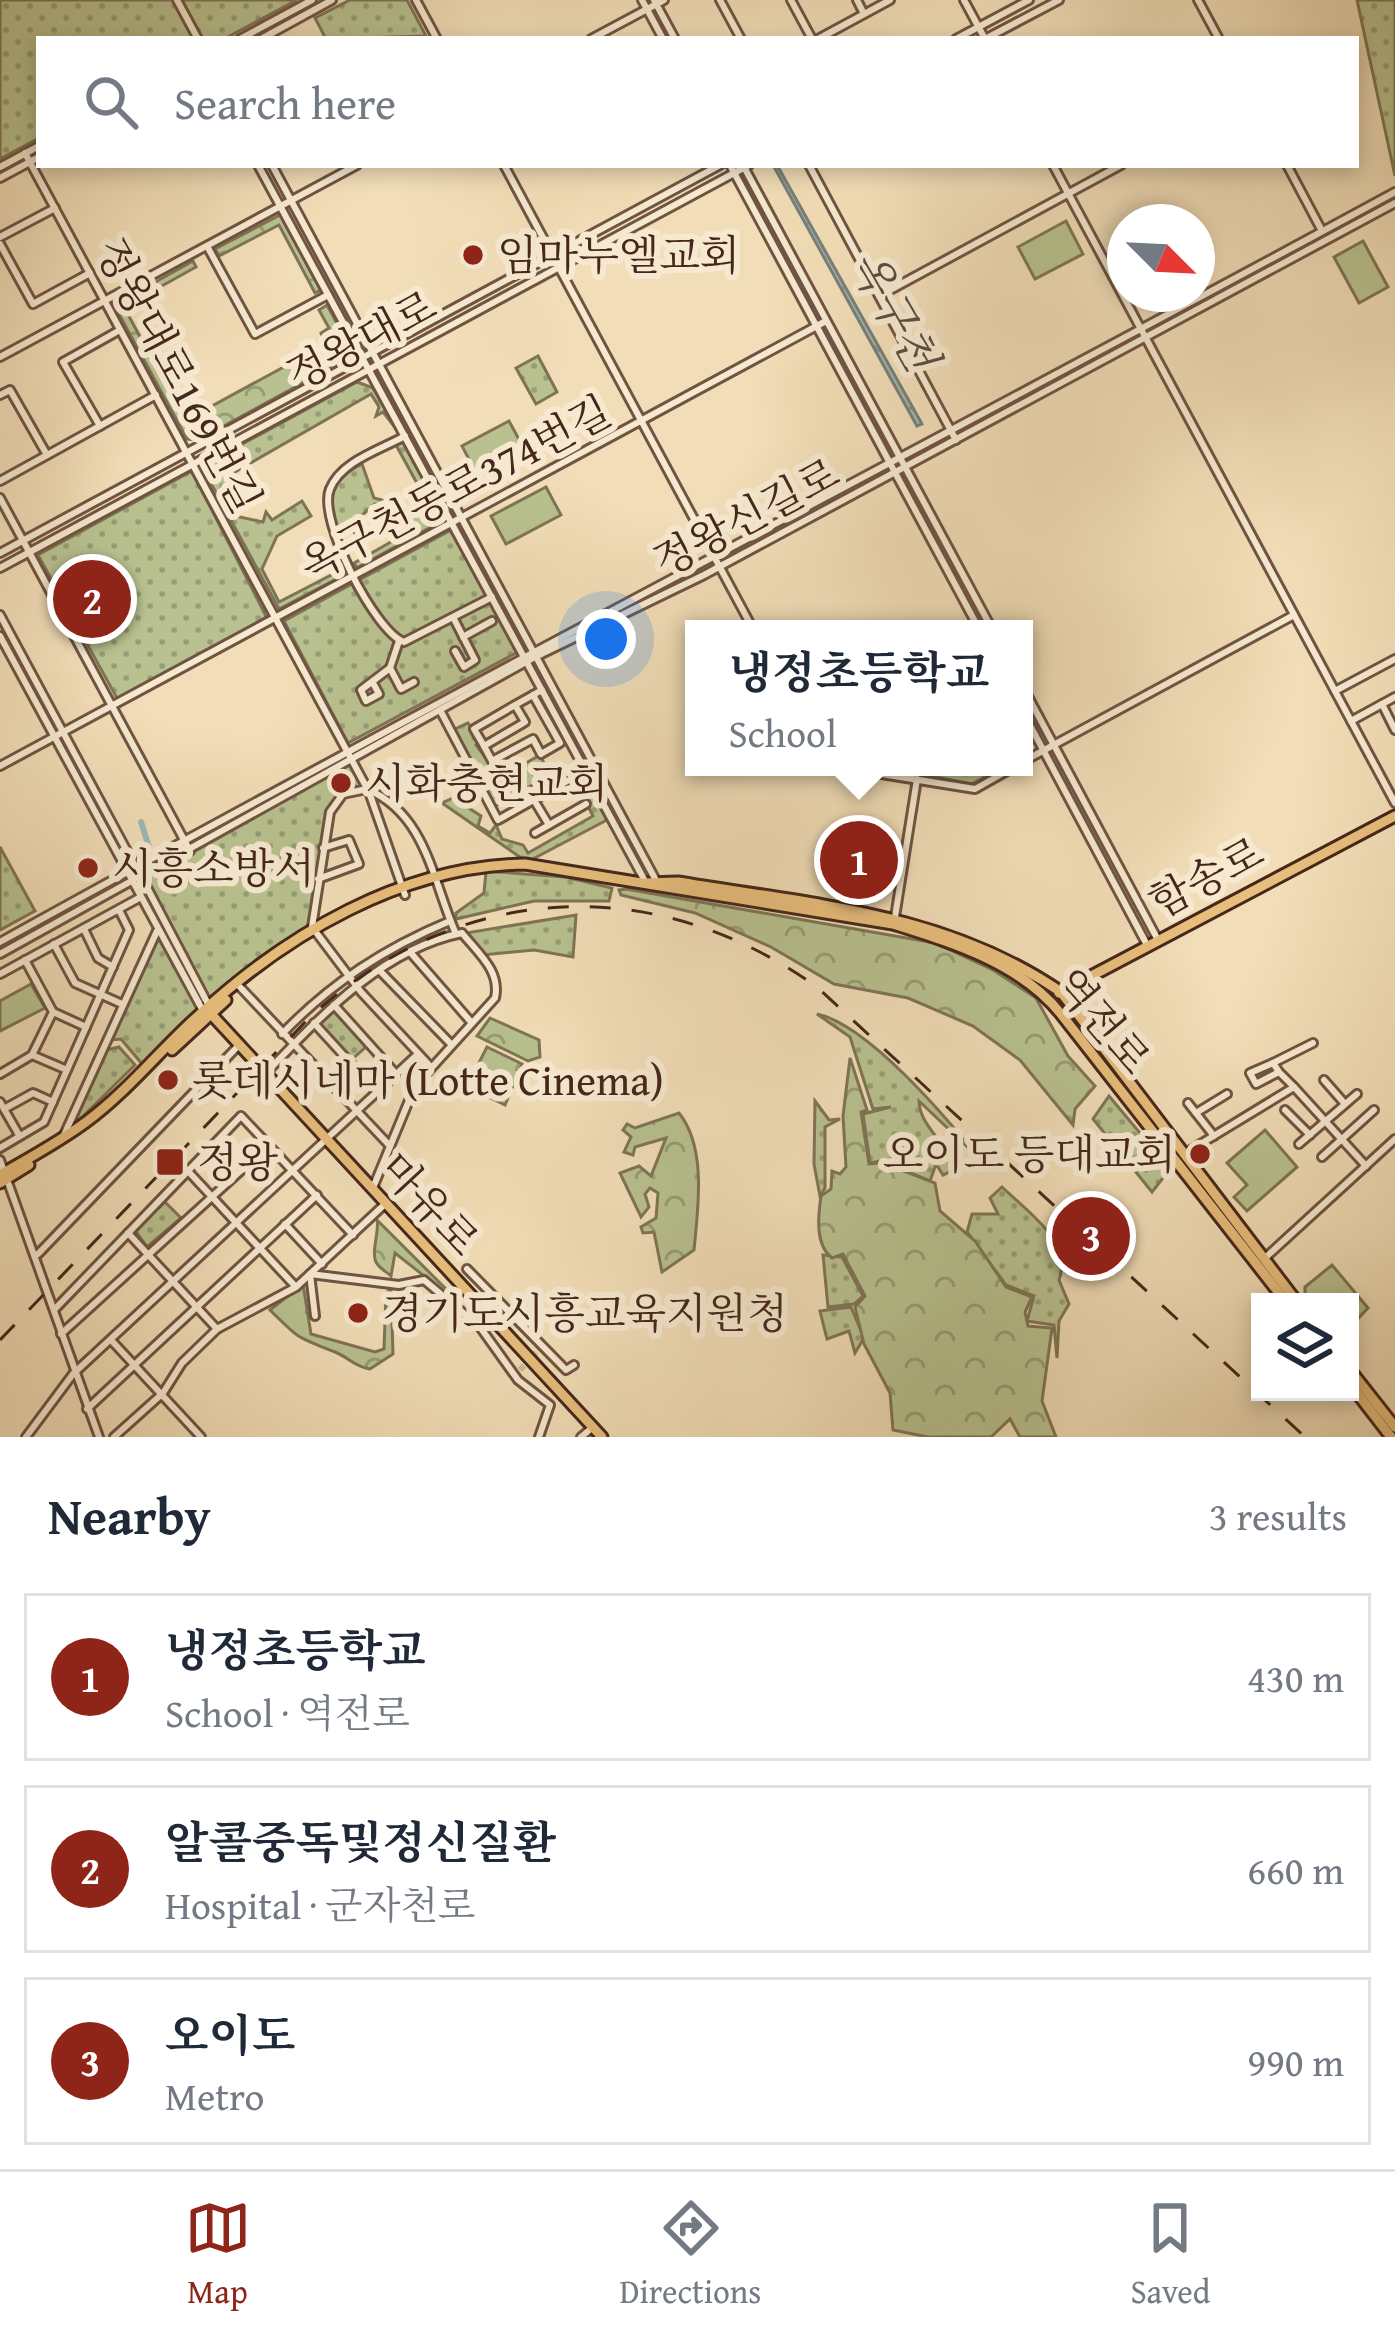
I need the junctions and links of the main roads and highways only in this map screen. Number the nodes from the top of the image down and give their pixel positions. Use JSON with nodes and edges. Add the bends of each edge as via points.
{"nodes":[{"id":1,"x":1395,"y":816,"type":"edge"},
{"id":2,"x":654,"y":884,"type":"junction"},
{"id":3,"x":314,"y":930,"type":"junction"},
{"id":4,"x":1060,"y":992,"type":"junction"},
{"id":5,"x":1050,"y":1000,"type":"junction"},
{"id":6,"x":208,"y":1010,"type":"junction"},
{"id":7,"x":3,"y":1173,"type":"edge"},
{"id":8,"x":1260,"y":1262,"type":"junction"},
{"id":9,"x":1280,"y":1293,"type":"edge"},
{"id":10,"x":1289,"y":1293,"type":"edge"},
{"id":11,"x":1359,"y":1381,"type":"edge"},
{"id":12,"x":1359,"y":1396,"type":"edge"},
{"id":13,"x":1395,"y":1427,"type":"edge"},
{"id":14,"x":602,"y":1437,"type":"edge"},
{"id":15,"x":1391,"y":1437,"type":"edge"}],
"edges":[{"from":1,"to":4,"type":"main road","name":"함송로"},
{"from":2,"to":3,"type":"main road","name":"역전로","via":[[525,864],[470,868]]},
{"from":2,"to":4,"type":"main road","name":"역전로","via":[[895,917],[974,943]]},
{"from":2,"to":5,"type":"main road","name":"역전로","via":[[893,924],[982,956]]},
{"from":3,"to":6,"type":"main road","name":"역전로"},
{"from":3,"to":6,"type":"main road","name":"역전로"},
{"from":4,"to":5,"type":"main road","name":"함송로"},
{"from":4,"to":8,"type":"main road","name":"역전로"},
{"from":5,"to":8,"type":"main road","name":"역전로"},
{"from":6,"to":7,"type":"main road","name":"역전로","via":[[105,1106]]},
{"from":6,"to":7,"type":"main road","name":"역전로","via":[[92,1124]]},
{"from":6,"to":14,"type":"main road","name":"마유로"},
{"from":8,"to":9,"type":"main road","name":"역전로"},
{"from":8,"to":10,"type":"main road","name":"역전로"},
{"from":11,"to":13,"type":"main road"},
{"from":12,"to":15,"type":"main road"}]}
